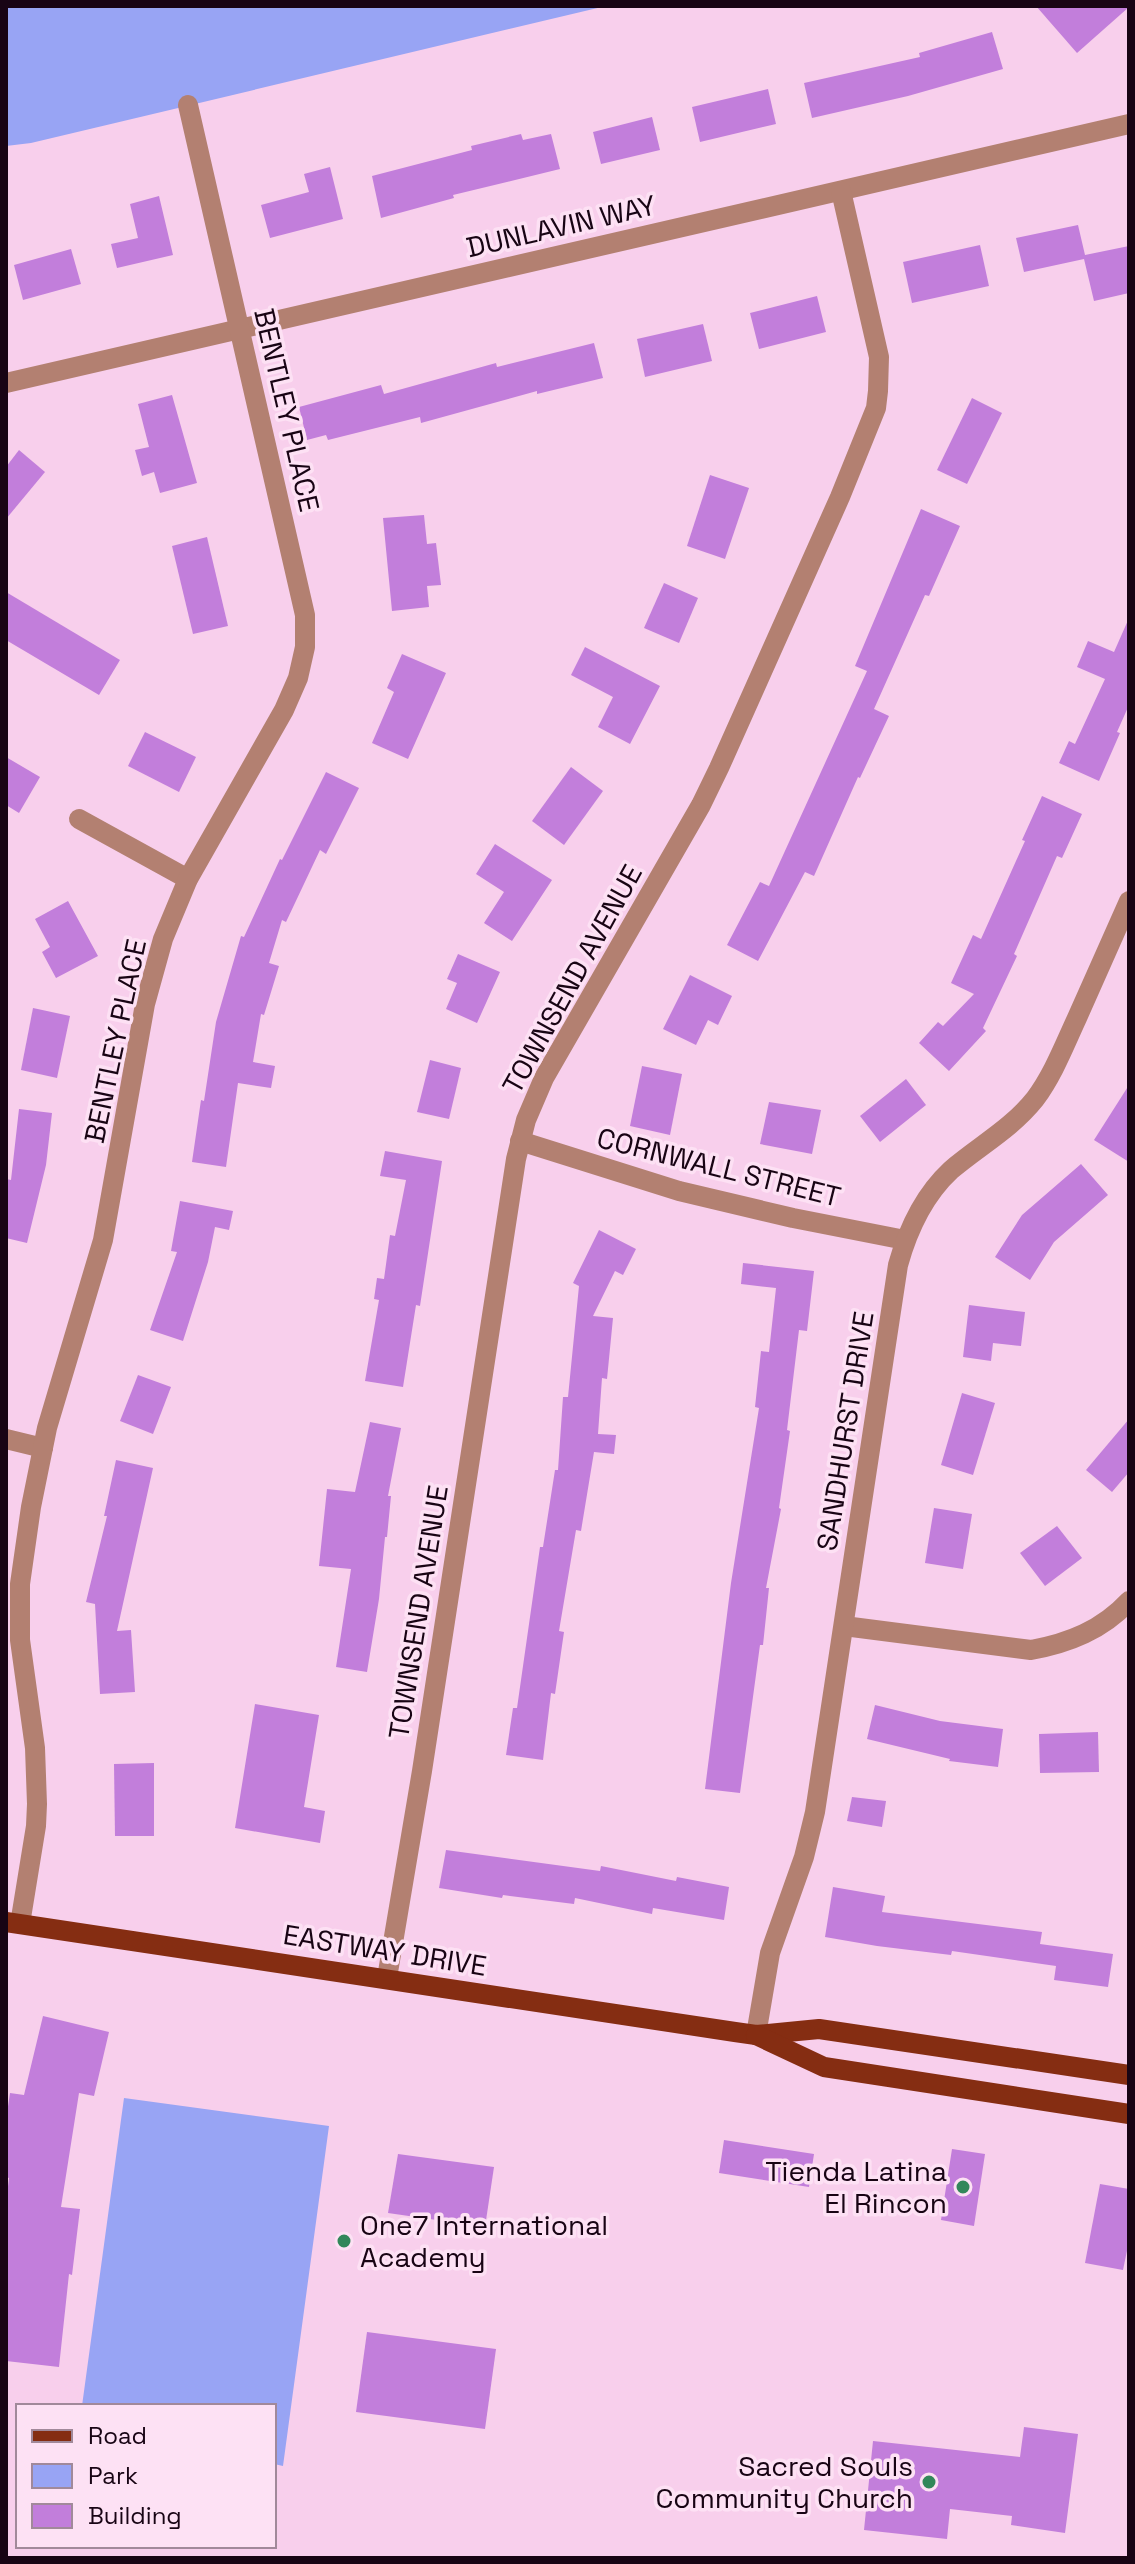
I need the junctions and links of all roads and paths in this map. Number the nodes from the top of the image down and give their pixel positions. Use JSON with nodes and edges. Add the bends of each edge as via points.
{"nodes":[{"id":1,"x":188,"y":105,"type":"dead end"},
{"id":2,"x":1129,"y":124,"type":"edge"},
{"id":3,"x":841,"y":191,"type":"junction"},
{"id":4,"x":240,"y":329,"type":"junction"},
{"id":5,"x":6,"y":383,"type":"edge"},
{"id":6,"x":79,"y":819,"type":"dead end"},
{"id":7,"x":188,"y":879,"type":"junction"},
{"id":8,"x":1129,"y":901,"type":"edge"},
{"id":9,"x":520,"y":1141,"type":"junction"},
{"id":10,"x":905,"y":1240,"type":"junction"},
{"id":11,"x":6,"y":1439,"type":"edge"},
{"id":12,"x":43,"y":1448,"type":"junction"},
{"id":13,"x":1129,"y":1601,"type":"edge"},
{"id":14,"x":844,"y":1626,"type":"junction"},
{"id":15,"x":13,"y":1923,"type":"edge"},
{"id":16,"x":387,"y":1978,"type":"junction"},
{"id":17,"x":756,"y":2035,"type":"junction"},
{"id":18,"x":1129,"y":2075,"type":"edge"},
{"id":19,"x":1129,"y":2114,"type":"edge"}],
"edges":[{"from":1,"to":4,"type":"street","name":"BENTLEY PLACE"},
{"from":2,"to":3,"type":"street","name":"DUNLAVIN WAY"},
{"from":3,"to":4,"type":"street","name":"DUNLAVIN WAY"},
{"from":3,"to":9,"type":"street","name":"TOWNSEND AVENUE","via":[[879,357],[871,422],[701,805],[544,1078]]},
{"from":4,"to":5,"type":"street","name":"DUNLAVIN WAY"},
{"from":4,"to":7,"type":"street","name":"BENTLEY PLACE","via":[[305,615],[305,647],[284,710]]},
{"from":6,"to":7,"type":"street"},
{"from":7,"to":12,"type":"street","name":"BENTLEY PLACE","via":[[153,971],[103,1240]]},
{"from":8,"to":10,"type":"street","name":"SANDHURST DRIVE","via":[[1035,1099],[938,1183]]},
{"from":9,"to":10,"type":"street","name":"CORNWALL STREET","via":[[679,1191]]},
{"from":9,"to":16,"type":"street","name":"TOWNSEND AVENUE"},
{"from":10,"to":14,"type":"street","name":"SANDHURST DRIVE"},
{"from":11,"to":12,"type":"street"},
{"from":12,"to":15,"type":"street","name":"BENTLEY PLACE","via":[[20,1584],[20,1640],[35,1748],[36,1826]]},
{"from":13,"to":14,"type":"street","via":[[1089,1633],[1031,1650]]},
{"from":14,"to":17,"type":"street","name":"SANDHURST DRIVE","via":[[815,1812],[770,1953]]},
{"from":15,"to":16,"type":"main road","name":"EASTWAY DRIVE"},
{"from":16,"to":17,"type":"main road","name":"EASTWAY DRIVE"},
{"from":17,"to":18,"type":"main road","name":"EASTWAY DRIVE","via":[[819,2029]]},
{"from":17,"to":19,"type":"main road","name":"EASTWAY DRIVE","via":[[824,2067]]}]}
